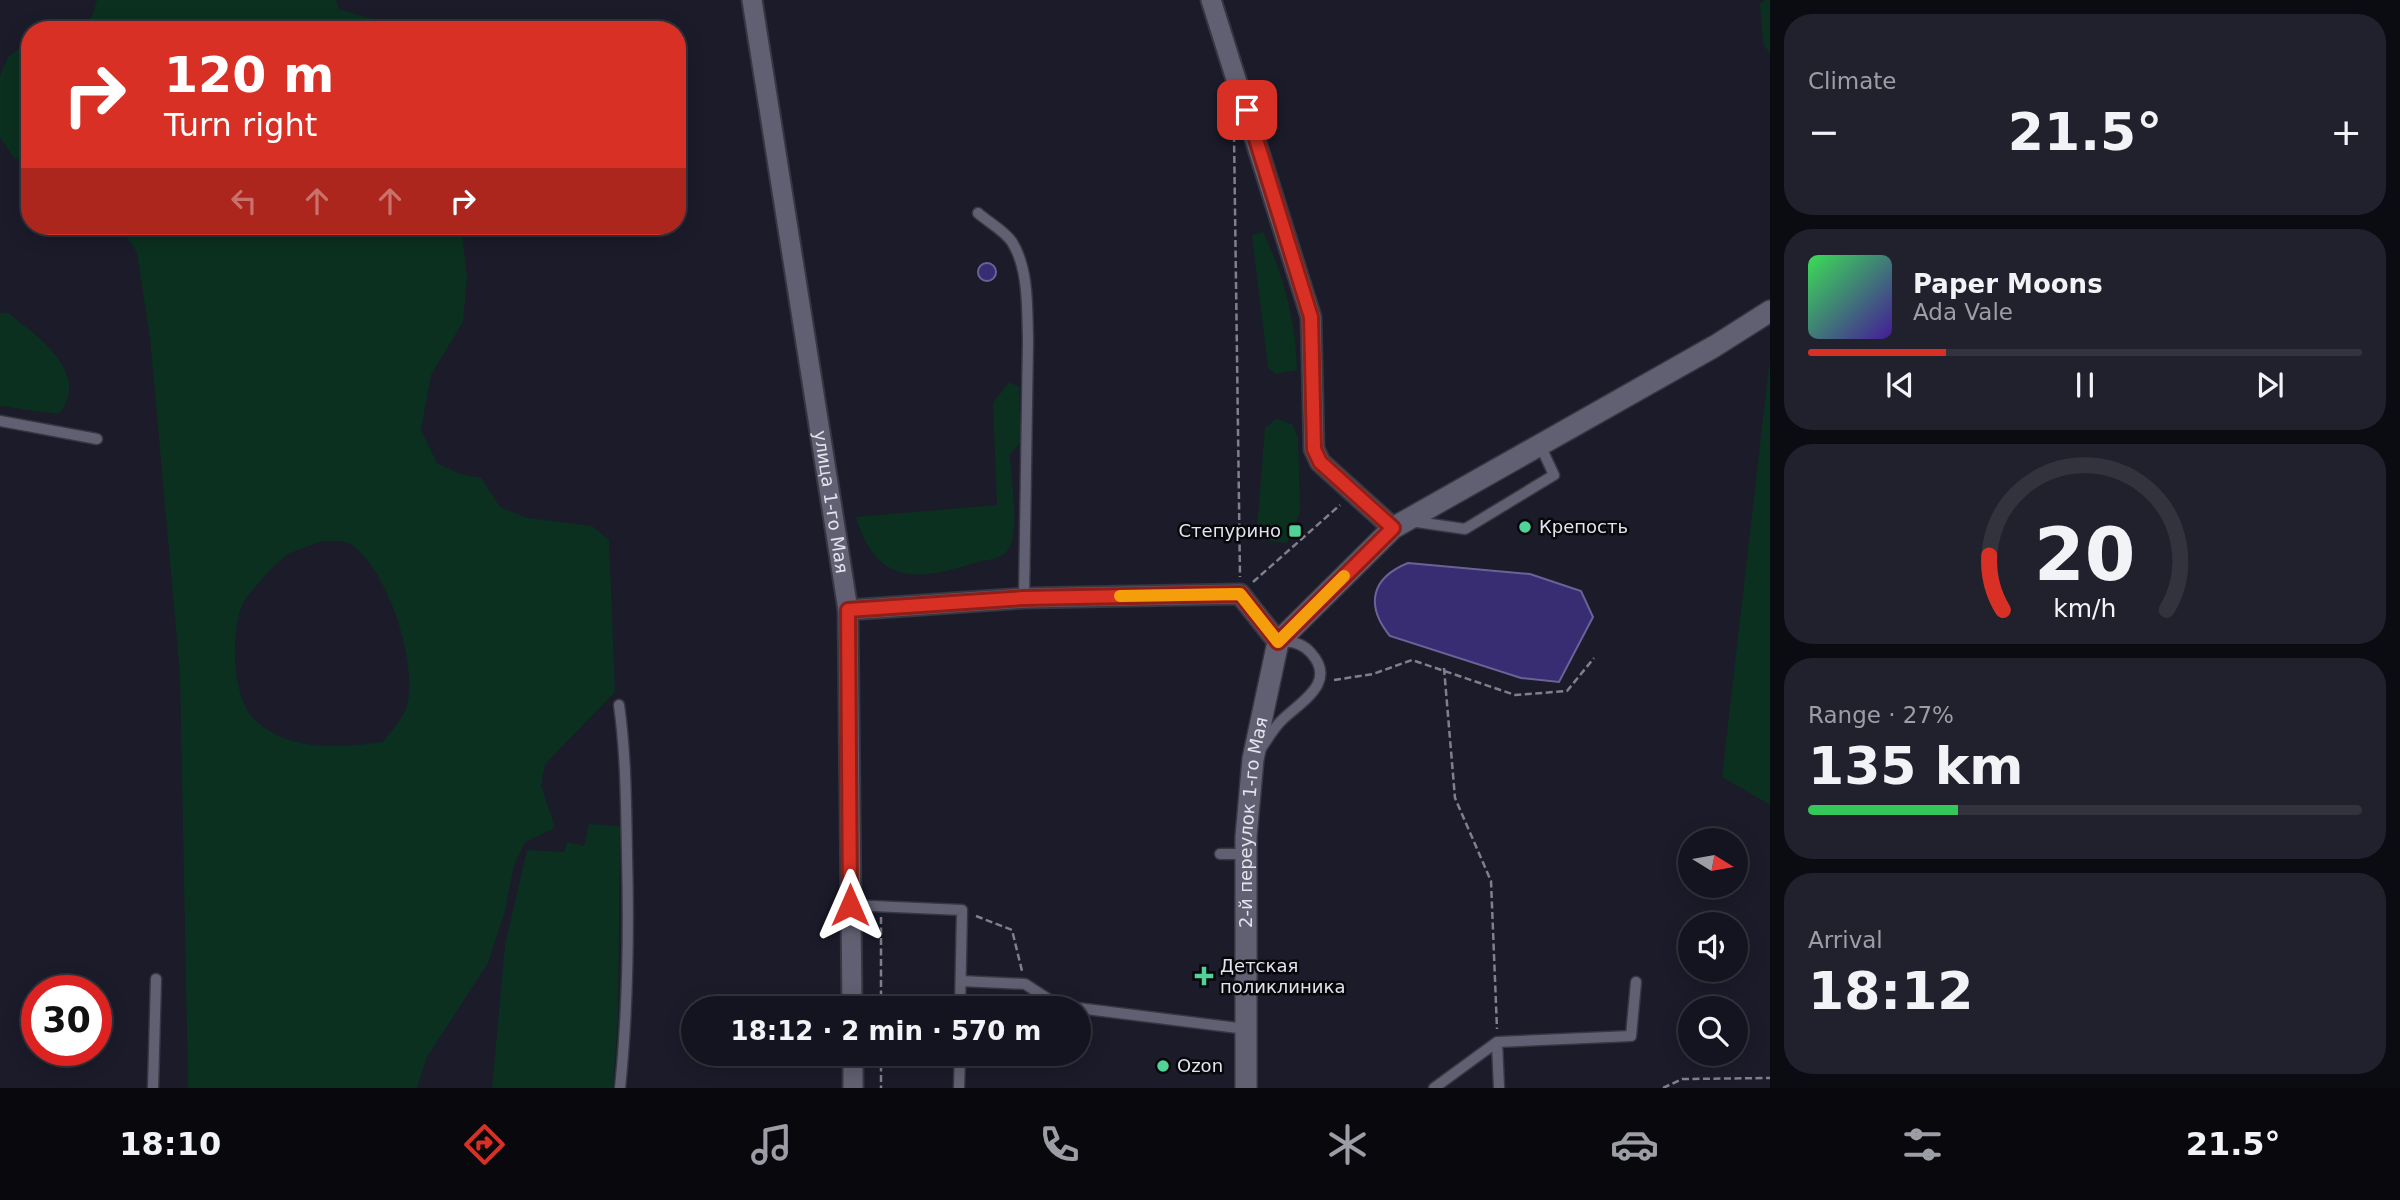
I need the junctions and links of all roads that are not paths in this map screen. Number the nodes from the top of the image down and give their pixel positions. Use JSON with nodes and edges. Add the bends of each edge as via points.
{"nodes":[{"id":1,"x":752,"y":0,"type":"edge"},
{"id":2,"x":1210,"y":0,"type":"edge"},
{"id":3,"x":978,"y":213,"type":"dead end"},
{"id":4,"x":1770,"y":311,"type":"edge"},
{"id":5,"x":0,"y":421,"type":"edge"},
{"id":6,"x":97,"y":439,"type":"dead end"},
{"id":7,"x":1540,"y":445,"type":"junction"},
{"id":8,"x":1400,"y":524,"type":"junction"},
{"id":9,"x":1024,"y":598,"type":"junction"},
{"id":10,"x":848,"y":610,"type":"junction"},
{"id":11,"x":1278,"y":642,"type":"junction"},
{"id":12,"x":619,"y":705,"type":"dead end"},
{"id":13,"x":1253,"y":759,"type":"junction"},
{"id":14,"x":1220,"y":854,"type":"dead end"},
{"id":15,"x":1246,"y":854,"type":"junction"},
{"id":16,"x":850,"y":905,"type":"junction"},
{"id":17,"x":156,"y":979,"type":"dead end"},
{"id":18,"x":961,"y":981,"type":"junction"},
{"id":19,"x":1636,"y":982,"type":"dead end"},
{"id":20,"x":852,"y":996,"type":"edge"},
{"id":21,"x":960,"y":996,"type":"edge"},
{"id":22,"x":1044,"y":996,"type":"edge"},
{"id":23,"x":1091,"y":1010,"type":"edge"},
{"id":24,"x":1247,"y":1029,"type":"junction"},
{"id":25,"x":1497,"y":1042,"type":"junction"},
{"id":26,"x":853,"y":1066,"type":"edge"},
{"id":27,"x":960,"y":1066,"type":"edge"},
{"id":28,"x":153,"y":1088,"type":"edge"},
{"id":29,"x":620,"y":1088,"type":"edge"},
{"id":30,"x":853,"y":1088,"type":"edge"},
{"id":31,"x":959,"y":1088,"type":"edge"},
{"id":32,"x":1246,"y":1088,"type":"edge"},
{"id":33,"x":1434,"y":1088,"type":"edge"},
{"id":34,"x":1499,"y":1088,"type":"edge"}],
"edges":[{"from":1,"to":10,"type":"street","name":"улица 1-го Мая"},
{"from":2,"to":8,"type":"street","via":[[1311,317],[1314,449],[1320,462],[1353,493]]},
{"from":3,"to":9,"type":"lane","via":[[1011,241],[1022,267],[1026,297]]},
{"from":4,"to":7,"type":"street"},
{"from":5,"to":6,"type":"lane"},
{"from":7,"to":8,"type":"street"},
{"from":7,"to":8,"type":"lane","via":[[1554,475],[1465,529]]},
{"from":8,"to":11,"type":"street"},
{"from":9,"to":10,"type":"street"},
{"from":9,"to":11,"type":"street","via":[[1240,594]]},
{"from":10,"to":16,"type":"street","name":"улица 1-го Мая"},
{"from":11,"to":13,"type":"street","name":"2-й переулок 1-го Мая"},
{"from":11,"to":13,"type":"lane","via":[[1300,644],[1310,651],[1320,681],[1316,692],[1280,722]]},
{"from":12,"to":29,"type":"lane","via":[[625,746],[629,921],[628,1017]]},
{"from":13,"to":15,"type":"street","name":"2-й переулок 1-го Мая"},
{"from":14,"to":15,"type":"lane"},
{"from":15,"to":24,"type":"street","name":"2-й переулок 1-го Мая"},
{"from":16,"to":18,"type":"lane","via":[[962,910]]},
{"from":16,"to":20,"type":"street","name":"улица 1-го Мая"},
{"from":17,"to":28,"type":"lane"},
{"from":18,"to":21,"type":"lane"},
{"from":18,"to":22,"type":"lane","via":[[1025,984]]},
{"from":19,"to":25,"type":"lane","via":[[1631,1036]]},
{"from":23,"to":24,"type":"lane"},
{"from":24,"to":32,"type":"street","name":"2-й переулок 1-го Мая"},
{"from":25,"to":33,"type":"lane"},
{"from":25,"to":34,"type":"lane"},
{"from":26,"to":30,"type":"street"},
{"from":27,"to":31,"type":"lane"}]}
